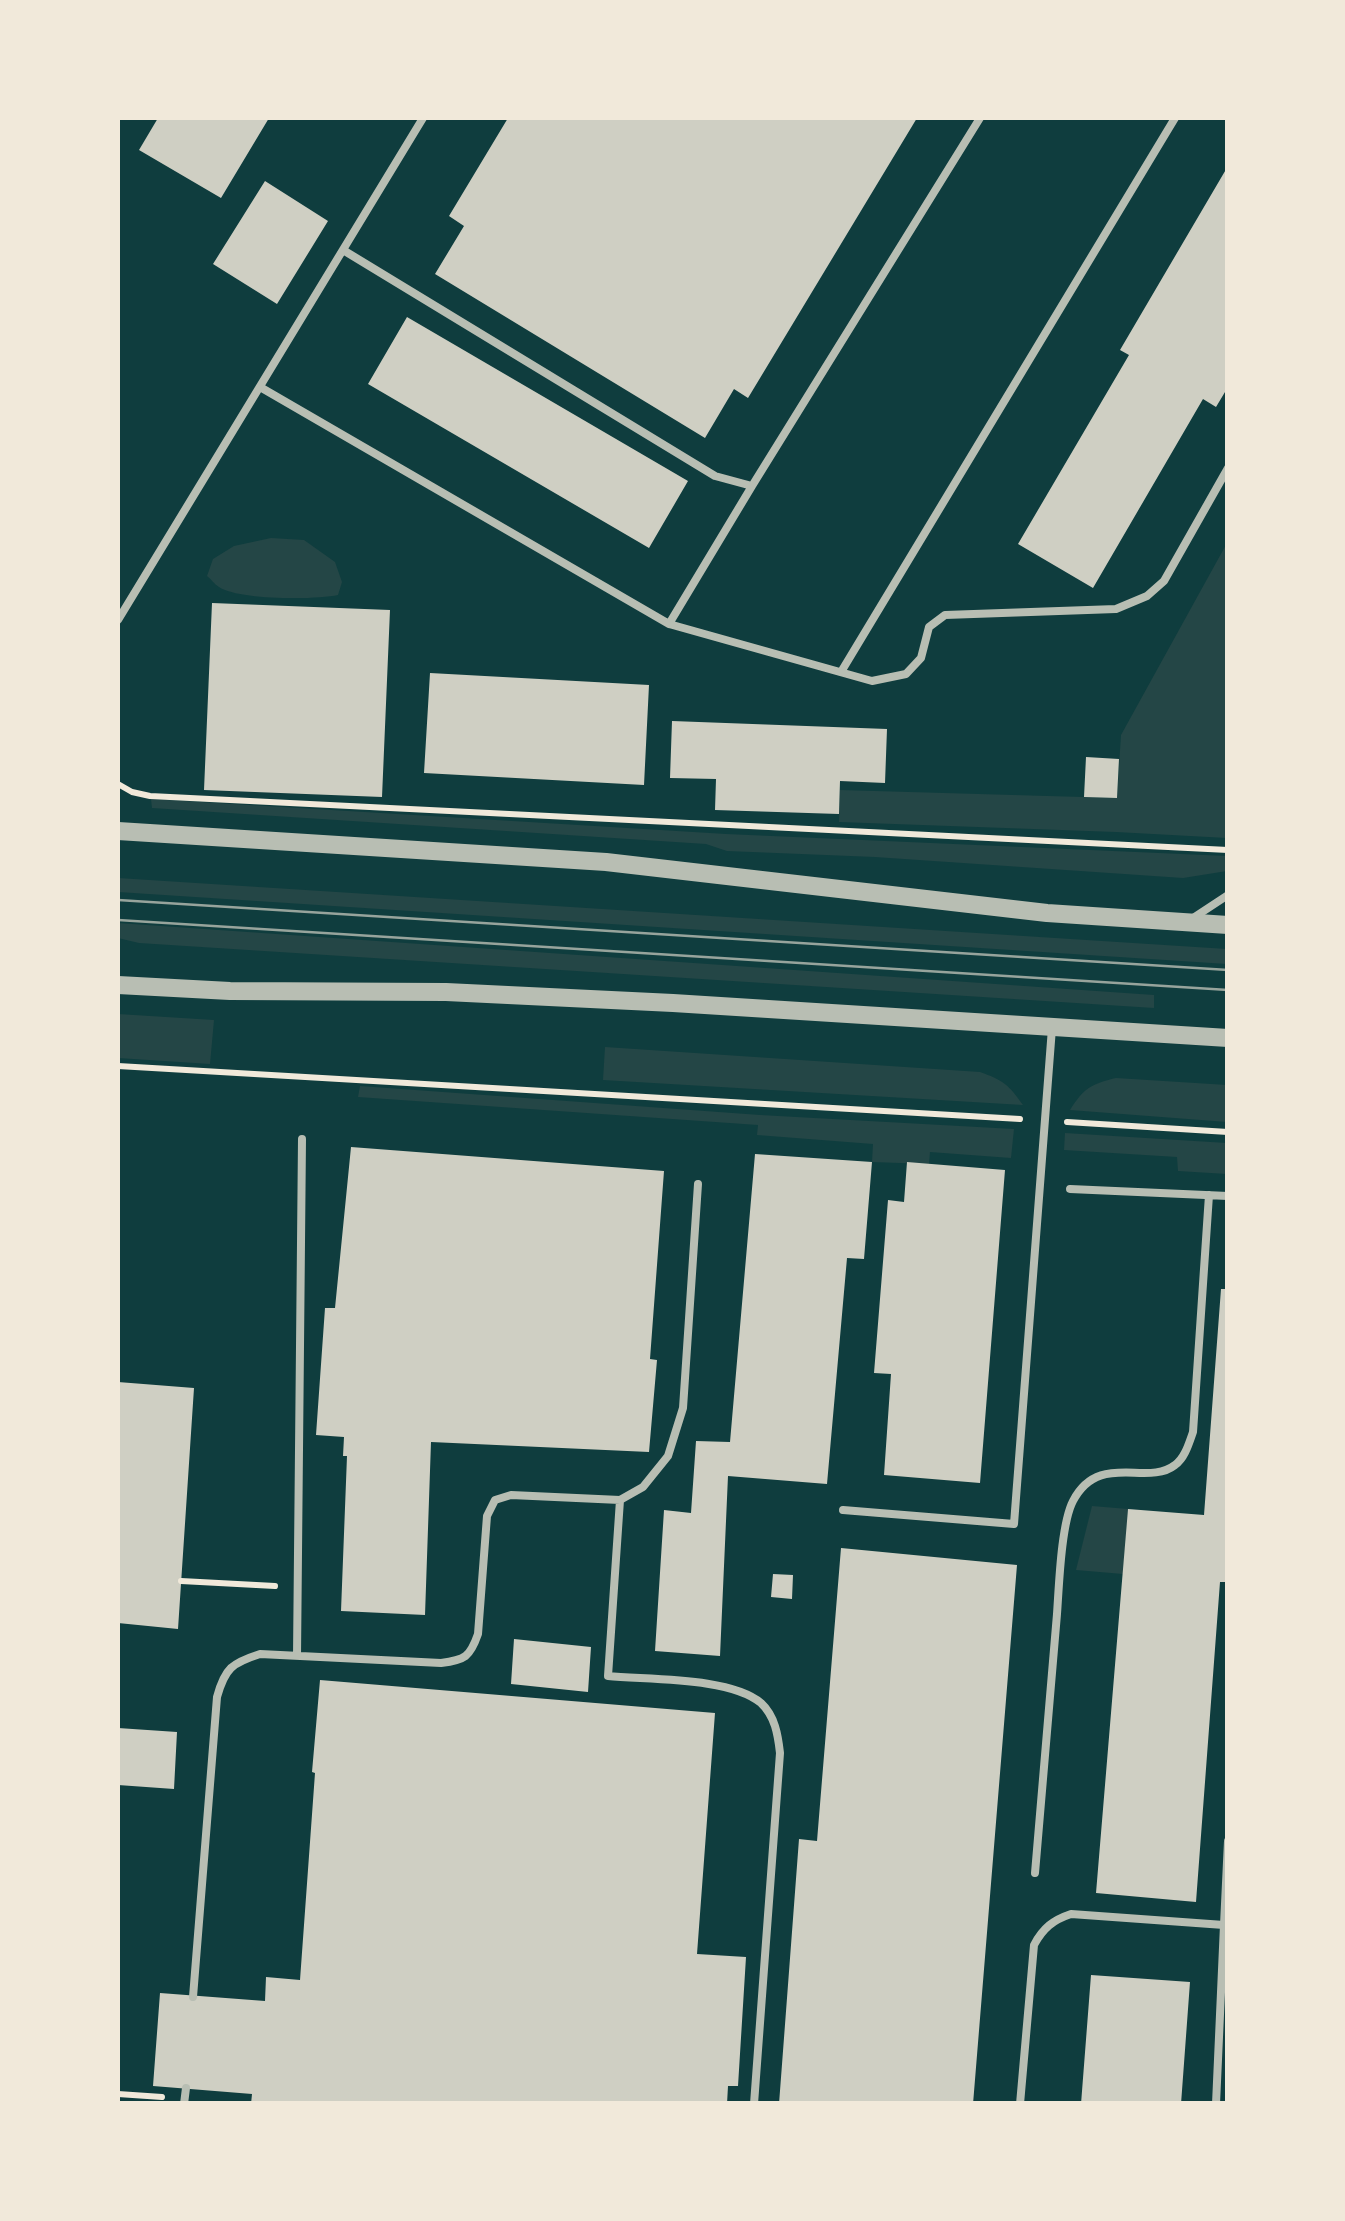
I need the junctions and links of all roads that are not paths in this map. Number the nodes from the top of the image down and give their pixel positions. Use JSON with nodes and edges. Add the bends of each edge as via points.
{"nodes":[{"id":1,"x":423,"y":118,"type":"edge"},
{"id":2,"x":980,"y":118,"type":"edge"},
{"id":3,"x":1175,"y":118,"type":"edge"},
{"id":4,"x":342,"y":250,"type":"junction"},
{"id":5,"x":260,"y":387,"type":"junction"},
{"id":6,"x":1228,"y":468,"type":"edge"},
{"id":7,"x":752,"y":486,"type":"junction"},
{"id":8,"x":118,"y":620,"type":"edge"},
{"id":9,"x":669,"y":624,"type":"junction"},
{"id":10,"x":842,"y":672,"type":"junction"},
{"id":11,"x":118,"y":830,"type":"edge"},
{"id":12,"x":1228,"y":895,"type":"edge"},
{"id":13,"x":1185,"y":923,"type":"junction"},
{"id":14,"x":1228,"y":925,"type":"edge"},
{"id":15,"x":118,"y":985,"type":"edge"},
{"id":16,"x":1052,"y":1028,"type":"junction"},
{"id":17,"x":1228,"y":1038,"type":"edge"},
{"id":18,"x":302,"y":1139,"type":"dead end"},
{"id":19,"x":698,"y":1184,"type":"dead end"},
{"id":20,"x":1070,"y":1189,"type":"dead end"},
{"id":21,"x":1209,"y":1196,"type":"junction"},
{"id":22,"x":1228,"y":1196,"type":"edge"},
{"id":23,"x":620,"y":1500,"type":"junction"},
{"id":24,"x":842,"y":1510,"type":"dead end"},
{"id":25,"x":297,"y":1656,"type":"junction"},
{"id":26,"x":1228,"y":1841,"type":"edge"},
{"id":27,"x":1035,"y":1873,"type":"dead end"},
{"id":28,"x":1224,"y":1925,"type":"junction"},
{"id":29,"x":194,"y":1997,"type":"dead end"},
{"id":30,"x":186,"y":2088,"type":"dead end"},
{"id":31,"x":184,"y":2104,"type":"edge"},
{"id":32,"x":754,"y":2104,"type":"edge"},
{"id":33,"x":1020,"y":2104,"type":"edge"},
{"id":34,"x":1216,"y":2104,"type":"edge"}],
"edges":[{"from":1,"to":4,"type":"lane"},
{"from":2,"to":7,"type":"lane"},
{"from":3,"to":10,"type":"lane"},
{"from":4,"to":5,"type":"lane"},
{"from":4,"to":7,"type":"lane","via":[[715,476]]},
{"from":5,"to":8,"type":"lane"},
{"from":5,"to":9,"type":"lane"},
{"from":6,"to":10,"type":"lane","via":[[1164,581],[1147,596],[1116,609],[945,615],[929,627],[921,658],[906,674],[872,681]]},
{"from":7,"to":9,"type":"lane"},
{"from":9,"to":10,"type":"lane"},
{"from":11,"to":13,"type":"street","via":[[606,862]]},
{"from":12,"to":13,"type":"lane"},
{"from":13,"to":14,"type":"street"},
{"from":15,"to":16,"type":"street","via":[[446,992]]},
{"from":16,"to":17,"type":"street"},
{"from":16,"to":24,"type":"lane","via":[[1014,1524]]},
{"from":18,"to":25,"type":"lane"},
{"from":19,"to":23,"type":"lane","via":[[683,1408],[668,1456],[643,1488]]},
{"from":20,"to":21,"type":"lane"},
{"from":21,"to":22,"type":"lane"},
{"from":21,"to":27,"type":"lane","via":[[1187,1450],[1163,1471],[1098,1476],[1072,1502],[1060,1568]]},
{"from":23,"to":25,"type":"lane","via":[[495,1500],[486,1516],[478,1634],[460,1661]]},
{"from":23,"to":32,"type":"lane","via":[[608,1676],[722,1686],[763,1705],[777,1728]]},
{"from":25,"to":29,"type":"lane","via":[[240,1660],[224,1674],[217,1696]]},
{"from":26,"to":28,"type":"lane"},
{"from":28,"to":33,"type":"lane","via":[[1071,1914],[1041,1932],[1034,1945]]},
{"from":28,"to":34,"type":"lane"},
{"from":30,"to":31,"type":"lane"}]}
